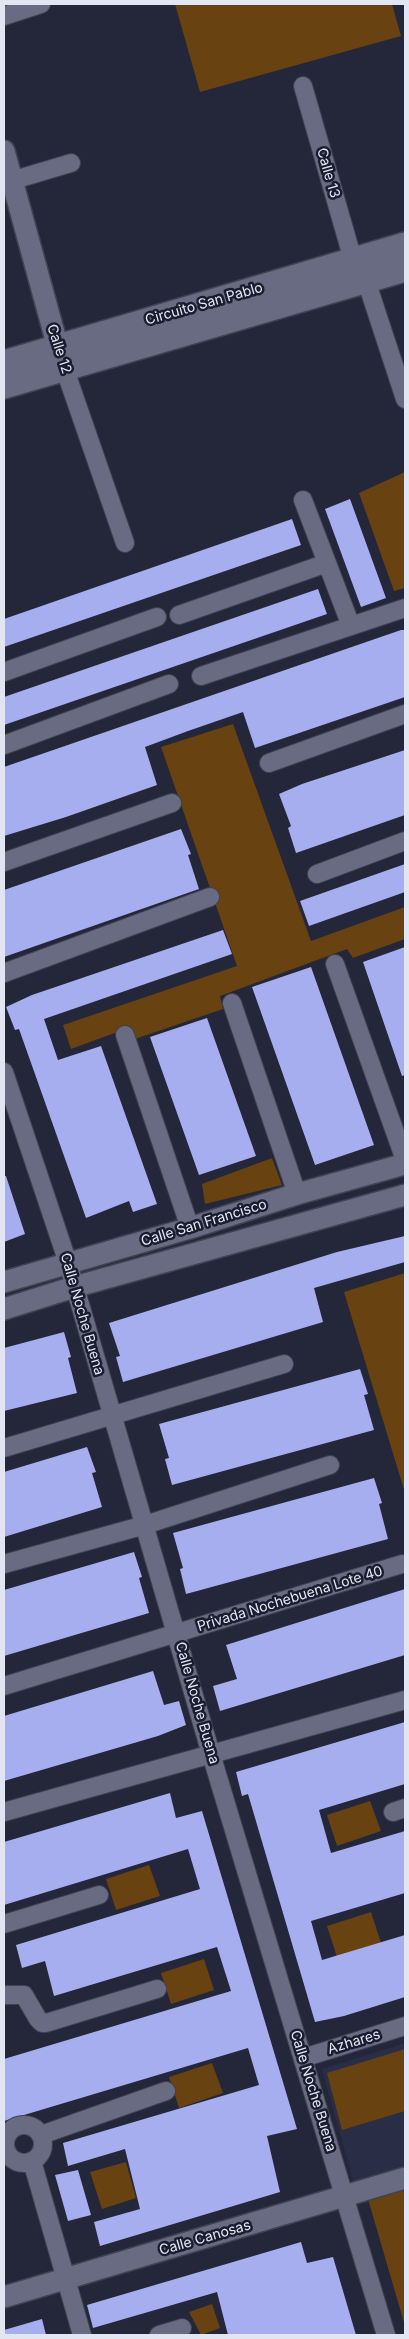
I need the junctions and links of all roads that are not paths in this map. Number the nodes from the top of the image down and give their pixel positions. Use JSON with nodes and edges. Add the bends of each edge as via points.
{"nodes":[{"id":1,"x":41,"y":4,"type":"edge"},
{"id":2,"x":4,"y":16,"type":"edge"},
{"id":3,"x":303,"y":86,"type":"dead end"},
{"id":4,"x":4,"y":151,"type":"edge"},
{"id":5,"x":71,"y":163,"type":"dead end"},
{"id":6,"x":8,"y":182,"type":"edge"},
{"id":7,"x":405,"y":245,"type":"edge"},
{"id":8,"x":405,"y":269,"type":"edge"},
{"id":9,"x":359,"y":270,"type":"junction"},
{"id":10,"x":60,"y":357,"type":"junction"},
{"id":11,"x":4,"y":363,"type":"edge"},
{"id":12,"x":4,"y":386,"type":"edge"},
{"id":13,"x":405,"y":399,"type":"edge"},
{"id":14,"x":304,"y":500,"type":"dead end"},
{"id":15,"x":125,"y":543,"type":"dead end"},
{"id":16,"x":327,"y":563,"type":"junction"},
{"id":17,"x":405,"y":608,"type":"edge"},
{"id":18,"x":178,"y":615,"type":"dead end"},
{"id":19,"x":157,"y":617,"type":"dead end"},
{"id":20,"x":351,"y":626,"type":"junction"},
{"id":21,"x":4,"y":672,"type":"edge"},
{"id":22,"x":201,"y":676,"type":"dead end"},
{"id":23,"x":169,"y":684,"type":"dead end"},
{"id":24,"x":405,"y":714,"type":"edge"},
{"id":25,"x":4,"y":745,"type":"edge"},
{"id":26,"x":270,"y":763,"type":"dead end"},
{"id":27,"x":172,"y":803,"type":"dead end"},
{"id":28,"x":405,"y":841,"type":"edge"},
{"id":29,"x":4,"y":862,"type":"edge"},
{"id":30,"x":317,"y":874,"type":"dead end"},
{"id":31,"x":210,"y":897,"type":"dead end"},
{"id":32,"x":335,"y":964,"type":"dead end"},
{"id":33,"x":4,"y":973,"type":"edge"},
{"id":34,"x":232,"y":1003,"type":"dead end"},
{"id":35,"x":125,"y":1035,"type":"dead end"},
{"id":36,"x":4,"y":1072,"type":"edge"},
{"id":37,"x":405,"y":1162,"type":"edge"},
{"id":38,"x":297,"y":1194,"type":"junction"},
{"id":39,"x":405,"y":1195,"type":"edge"},
{"id":40,"x":190,"y":1228,"type":"junction"},
{"id":41,"x":68,"y":1263,"type":"junction"},
{"id":42,"x":4,"y":1282,"type":"edge"},
{"id":43,"x":74,"y":1287,"type":"junction"},
{"id":44,"x":4,"y":1309,"type":"edge"},
{"id":45,"x":284,"y":1364,"type":"dead end"},
{"id":46,"x":112,"y":1417,"type":"junction"},
{"id":47,"x":4,"y":1448,"type":"edge"},
{"id":48,"x":330,"y":1465,"type":"dead end"},
{"id":49,"x":145,"y":1525,"type":"junction"},
{"id":50,"x":4,"y":1564,"type":"edge"},
{"id":51,"x":402,"y":1564,"type":"dead end"},
{"id":52,"x":177,"y":1634,"type":"junction"},
{"id":53,"x":4,"y":1686,"type":"edge"},
{"id":54,"x":405,"y":1700,"type":"edge"},
{"id":55,"x":211,"y":1754,"type":"junction"},
{"id":56,"x":4,"y":1812,"type":"edge"},
{"id":57,"x":100,"y":1895,"type":"dead end"},
{"id":58,"x":4,"y":1924,"type":"edge"},
{"id":59,"x":157,"y":1989,"type":"dead end"},
{"id":60,"x":4,"y":1995,"type":"edge"},
{"id":61,"x":405,"y":2026,"type":"edge"},
{"id":62,"x":303,"y":2058,"type":"junction"},
{"id":63,"x":166,"y":2092,"type":"dead end"},
{"id":64,"x":40,"y":2135,"type":"junction"},
{"id":65,"x":4,"y":2146,"type":"edge"},
{"id":66,"x":32,"y":2161,"type":"junction"},
{"id":67,"x":405,"y":2178,"type":"edge"},
{"id":68,"x":345,"y":2197,"type":"junction"},
{"id":69,"x":66,"y":2278,"type":"junction"},
{"id":70,"x":4,"y":2297,"type":"edge"},
{"id":71,"x":182,"y":2328,"type":"dead end"},
{"id":72,"x":82,"y":2335,"type":"edge"},
{"id":73,"x":159,"y":2335,"type":"edge"},
{"id":74,"x":386,"y":2335,"type":"edge"}],
"edges":[{"from":1,"to":2,"type":"street"},
{"from":3,"to":9,"type":"street","name":"Calle 13"},
{"from":4,"to":6,"type":"street","name":"Calle 12"},
{"from":5,"to":6,"type":"street"},
{"from":6,"to":10,"type":"street","name":"Calle 12"},
{"from":7,"to":9,"type":"main road","name":"Circuito San Pablo"},
{"from":8,"to":9,"type":"main road","name":"Circuito San Pablo"},
{"from":9,"to":10,"type":"main road","name":"Circuito San Pablo"},
{"from":9,"to":13,"type":"street","name":"Calle 13"},
{"from":10,"to":11,"type":"main road","name":"Circuito San Pablo"},
{"from":10,"to":12,"type":"main road","name":"Circuito San Pablo"},
{"from":10,"to":15,"type":"street","name":"Calle 12"},
{"from":14,"to":16,"type":"street"},
{"from":16,"to":18,"type":"street"},
{"from":16,"to":20,"type":"street"},
{"from":17,"to":20,"type":"street"},
{"from":19,"to":21,"type":"street"},
{"from":20,"to":22,"type":"street"},
{"from":23,"to":25,"type":"street"},
{"from":24,"to":26,"type":"street"},
{"from":27,"to":29,"type":"street"},
{"from":28,"to":30,"type":"street"},
{"from":31,"to":33,"type":"street"},
{"from":32,"to":37,"type":"street"},
{"from":34,"to":38,"type":"street"},
{"from":35,"to":40,"type":"street"},
{"from":36,"to":41,"type":"street","name":"Calle Noche Buena"},
{"from":37,"to":38,"type":"street","name":"Calle San Francisco"},
{"from":38,"to":40,"type":"street","name":"Calle San Francisco"},
{"from":39,"to":43,"type":"street","name":"Calle San Francisco"},
{"from":40,"to":41,"type":"street","name":"Calle San Francisco"},
{"from":41,"to":42,"type":"street","name":"Calle San Francisco"},
{"from":41,"to":43,"type":"street","name":"Calle Noche Buena"},
{"from":43,"to":44,"type":"street","name":"Calle San Francisco"},
{"from":43,"to":46,"type":"street","name":"Calle Noche Buena"},
{"from":45,"to":46,"type":"street"},
{"from":46,"to":47,"type":"street"},
{"from":46,"to":49,"type":"street","name":"Calle Noche Buena"},
{"from":48,"to":49,"type":"street"},
{"from":49,"to":50,"type":"street"},
{"from":49,"to":52,"type":"street","name":"Calle Noche Buena"},
{"from":51,"to":52,"type":"street","name":"Privada Nochebuena Lote 40"},
{"from":52,"to":53,"type":"street","name":"Privada Nochebuena Lote 40"},
{"from":52,"to":55,"type":"street","name":"Calle Noche Buena"},
{"from":54,"to":55,"type":"street"},
{"from":55,"to":56,"type":"street"},
{"from":55,"to":62,"type":"street","name":"Calle Noche Buena"},
{"from":57,"to":58,"type":"street"},
{"from":59,"to":60,"type":"street","via":[[46,2023],[38,2019],[24,1996]]},
{"from":61,"to":62,"type":"street","name":"Azhares"},
{"from":62,"to":68,"type":"street","name":"Calle Noche Buena"},
{"from":63,"to":64,"type":"street"},
{"from":64,"to":65,"type":"street","via":[[35,2128],[18,2126],[10,2130]]},
{"from":64,"to":66,"type":"street","via":[[42,2150]]},
{"from":65,"to":66,"type":"street","via":[[15,2161]]},
{"from":66,"to":69,"type":"street"},
{"from":67,"to":68,"type":"street","name":"Calle Canosas"},
{"from":68,"to":69,"type":"street","name":"Calle Canosas"},
{"from":68,"to":74,"type":"street","name":"Calle Noche Buena"},
{"from":69,"to":70,"type":"street","name":"Calle Canosas"},
{"from":69,"to":72,"type":"street"},
{"from":71,"to":73,"type":"street"}]}
